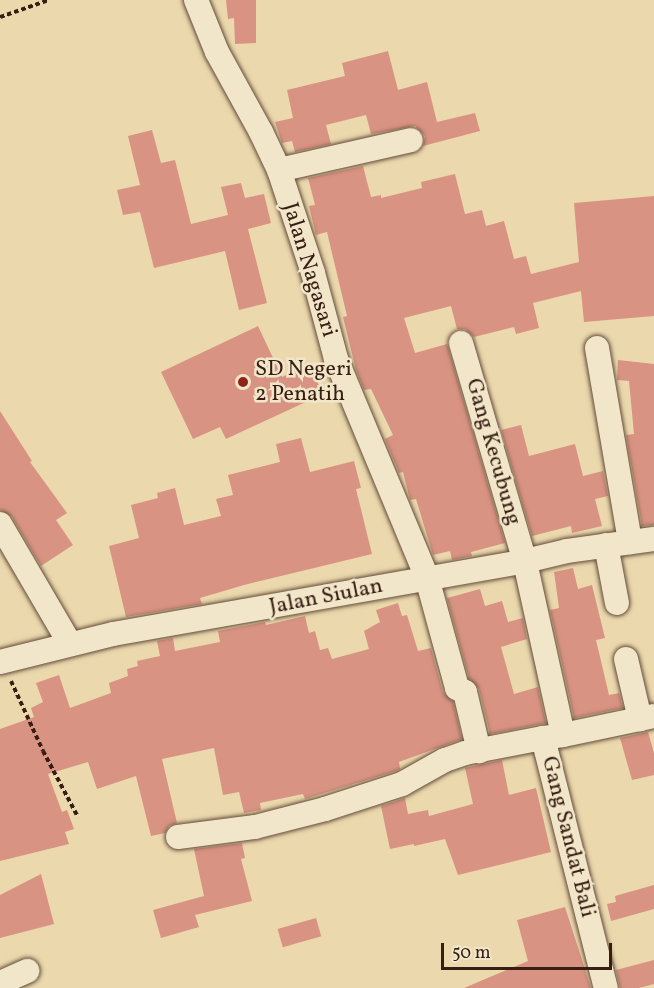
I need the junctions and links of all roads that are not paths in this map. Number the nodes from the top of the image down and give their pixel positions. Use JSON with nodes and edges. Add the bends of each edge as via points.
{"nodes":[{"id":1,"x":196,"y":0,"type":"edge"},
{"id":2,"x":411,"y":140,"type":"dead end"},
{"id":3,"x":279,"y":170,"type":"junction"},
{"id":4,"x":461,"y":343,"type":"dead end"},
{"id":5,"x":597,"y":348,"type":"dead end"},
{"id":6,"x":0,"y":524,"type":"edge"},
{"id":7,"x":654,"y":539,"type":"edge"},
{"id":8,"x":630,"y":542,"type":"junction"},
{"id":9,"x":606,"y":545,"type":"junction"},
{"id":10,"x":525,"y":562,"type":"junction"},
{"id":11,"x":427,"y":578,"type":"junction"},
{"id":12,"x":617,"y":603,"type":"dead end"},
{"id":13,"x":70,"y":644,"type":"junction"},
{"id":14,"x":626,"y":659,"type":"dead end"},
{"id":15,"x":1,"y":661,"type":"edge"},
{"id":16,"x":647,"y":718,"type":"edge"},
{"id":17,"x":553,"y":736,"type":"junction"},
{"id":18,"x":479,"y":751,"type":"junction"},
{"id":19,"x":178,"y":837,"type":"dead end"},
{"id":20,"x":27,"y":971,"type":"dead end"},
{"id":21,"x":0,"y":983,"type":"edge"},
{"id":22,"x":606,"y":988,"type":"edge"}],
"edges":[{"from":1,"to":3,"type":"street","name":"Jalan Nagasari","via":[[217,52]]},
{"from":2,"to":3,"type":"street"},
{"from":3,"to":11,"type":"street","name":"Jalan Nagasari","via":[[336,359]]},
{"from":4,"to":10,"type":"street","name":"Gang Kecubung"},
{"from":5,"to":8,"type":"street"},
{"from":6,"to":13,"type":"street"},
{"from":7,"to":8,"type":"street","name":"Jalan Siulan"},
{"from":8,"to":9,"type":"street","name":"Jalan Siulan"},
{"from":9,"to":10,"type":"street","name":"Jalan Siulan"},
{"from":9,"to":12,"type":"street"},
{"from":10,"to":11,"type":"street","name":"Jalan Siulan"},
{"from":10,"to":17,"type":"street","name":"Gang Sandat Bali"},
{"from":11,"to":13,"type":"street","name":"Jalan Siulan"},
{"from":11,"to":18,"type":"street","name":"Jalan Nagasari","via":[[457,688],[465,692]]},
{"from":13,"to":15,"type":"street","name":"Jalan Siulan"},
{"from":14,"to":16,"type":"street"},
{"from":16,"to":17,"type":"street"},
{"from":17,"to":18,"type":"street"},
{"from":17,"to":22,"type":"street","name":"Gang Sandat Bali"},
{"from":18,"to":19,"type":"street","via":[[445,760],[402,784],[325,809],[255,827]]},
{"from":20,"to":21,"type":"street"}]}
